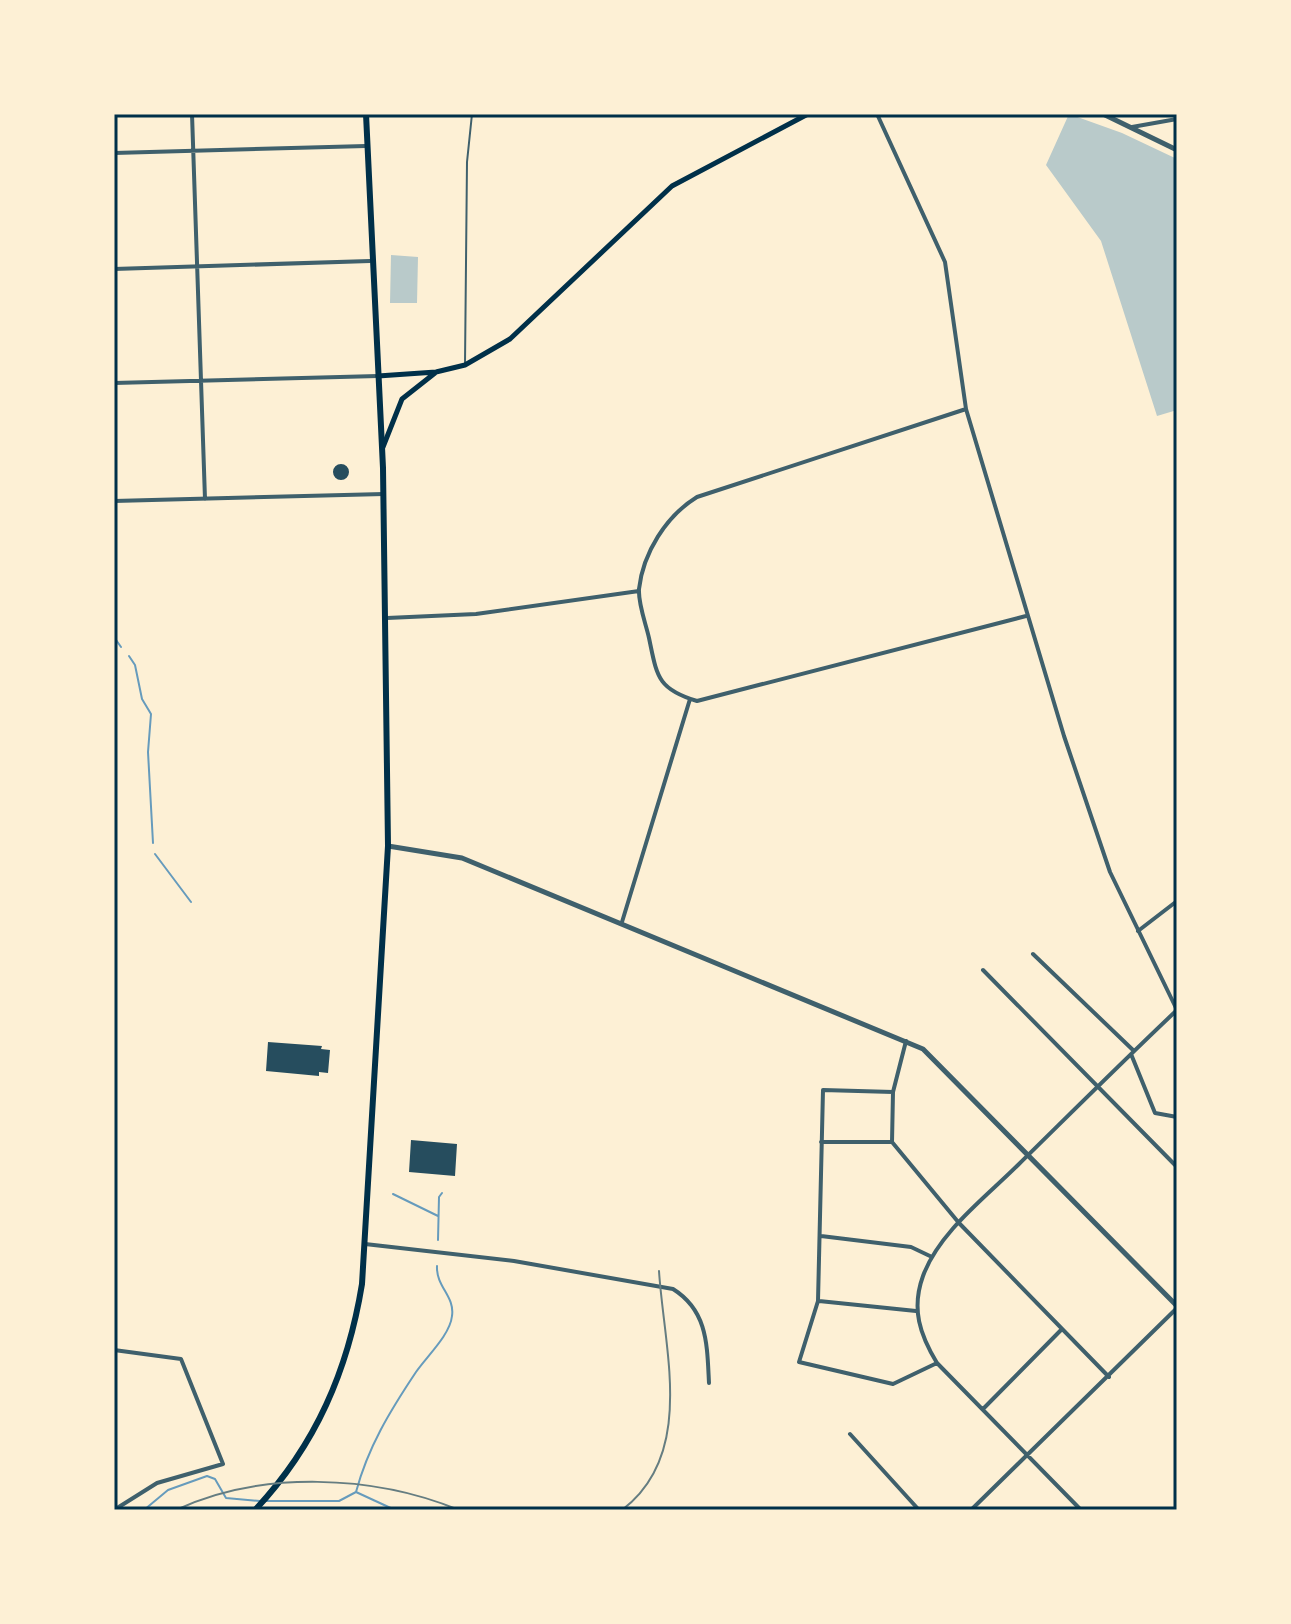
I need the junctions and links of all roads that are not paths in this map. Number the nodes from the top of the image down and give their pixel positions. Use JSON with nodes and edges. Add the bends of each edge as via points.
{"nodes":[{"id":1,"x":192,"y":114,"type":"edge"},
{"id":2,"x":366,"y":114,"type":"edge"},
{"id":3,"x":472,"y":114,"type":"edge"},
{"id":4,"x":808,"y":114,"type":"edge"},
{"id":5,"x":877,"y":114,"type":"edge"},
{"id":6,"x":1103,"y":114,"type":"edge"},
{"id":7,"x":1177,"y":119,"type":"edge"},
{"id":8,"x":1129,"y":127,"type":"junction"},
{"id":9,"x":366,"y":146,"type":"junction"},
{"id":10,"x":1177,"y":150,"type":"edge"},
{"id":11,"x":193,"y":151,"type":"junction"},
{"id":12,"x":114,"y":153,"type":"edge"},
{"id":13,"x":370,"y":261,"type":"junction"},
{"id":14,"x":197,"y":266,"type":"junction"},
{"id":15,"x":114,"y":269,"type":"edge"},
{"id":16,"x":465,"y":365,"type":"junction"},
{"id":17,"x":436,"y":372,"type":"junction"},
{"id":18,"x":378,"y":376,"type":"junction"},
{"id":19,"x":201,"y":382,"type":"junction"},
{"id":20,"x":114,"y":383,"type":"edge"},
{"id":21,"x":966,"y":409,"type":"junction"},
{"id":22,"x":382,"y":448,"type":"junction"},
{"id":23,"x":384,"y":494,"type":"junction"},
{"id":24,"x":205,"y":499,"type":"junction"},
{"id":25,"x":114,"y":501,"type":"edge"},
{"id":26,"x":639,"y":591,"type":"junction"},
{"id":27,"x":1026,"y":616,"type":"junction"},
{"id":28,"x":387,"y":618,"type":"junction"},
{"id":29,"x":690,"y":699,"type":"junction"},
{"id":30,"x":388,"y":846,"type":"junction"},
{"id":31,"x":1177,"y":901,"type":"edge"},
{"id":32,"x":622,"y":922,"type":"junction"},
{"id":33,"x":1138,"y":931,"type":"junction"},
{"id":34,"x":1033,"y":954,"type":"dead end"},
{"id":35,"x":983,"y":970,"type":"dead end"},
{"id":36,"x":1177,"y":1010,"type":"edge"},
{"id":37,"x":906,"y":1041,"type":"junction"},
{"id":38,"x":1133,"y":1052,"type":"junction"},
{"id":39,"x":1099,"y":1086,"type":"junction"},
{"id":40,"x":893,"y":1092,"type":"junction"},
{"id":41,"x":1177,"y":1117,"type":"edge"},
{"id":42,"x":821,"y":1142,"type":"junction"},
{"id":43,"x":892,"y":1142,"type":"junction"},
{"id":44,"x":1029,"y":1155,"type":"junction"},
{"id":45,"x":1177,"y":1167,"type":"edge"},
{"id":46,"x":959,"y":1223,"type":"junction"},
{"id":47,"x":821,"y":1236,"type":"junction"},
{"id":48,"x":365,"y":1244,"type":"junction"},
{"id":49,"x":932,"y":1257,"type":"junction"},
{"id":50,"x":818,"y":1301,"type":"junction"},
{"id":51,"x":1177,"y":1307,"type":"edge"},
{"id":52,"x":916,"y":1311,"type":"junction"},
{"id":53,"x":1062,"y":1329,"type":"junction"},
{"id":54,"x":114,"y":1350,"type":"edge"},
{"id":55,"x":937,"y":1363,"type":"junction"},
{"id":56,"x":1109,"y":1377,"type":"junction"},
{"id":57,"x":709,"y":1383,"type":"dead end"},
{"id":58,"x":983,"y":1409,"type":"junction"},
{"id":59,"x":850,"y":1434,"type":"dead end"},
{"id":60,"x":1028,"y":1455,"type":"junction"},
{"id":61,"x":114,"y":1510,"type":"edge"},
{"id":62,"x":255,"y":1510,"type":"edge"},
{"id":63,"x":919,"y":1510,"type":"edge"},
{"id":64,"x":971,"y":1510,"type":"edge"},
{"id":65,"x":1081,"y":1510,"type":"edge"}],
"edges":[{"from":1,"to":11,"type":"street"},
{"from":2,"to":9,"type":"main road"},
{"from":3,"to":16,"type":"lane","via":[[466,173]]},
{"from":4,"to":16,"type":"main road","via":[[672,186],[510,339]]},
{"from":5,"to":21,"type":"street","via":[[945,262]]},
{"from":6,"to":8,"type":"street"},
{"from":7,"to":8,"type":"street"},
{"from":8,"to":10,"type":"street"},
{"from":9,"to":11,"type":"street"},
{"from":9,"to":13,"type":"main road"},
{"from":11,"to":12,"type":"street"},
{"from":11,"to":14,"type":"street"},
{"from":13,"to":14,"type":"street"},
{"from":13,"to":18,"type":"main road"},
{"from":14,"to":15,"type":"street"},
{"from":14,"to":19,"type":"street"},
{"from":16,"to":17,"type":"main road"},
{"from":17,"to":18,"type":"main road"},
{"from":17,"to":22,"type":"main road","via":[[402,399]]},
{"from":18,"to":19,"type":"street"},
{"from":18,"to":22,"type":"main road"},
{"from":19,"to":20,"type":"street"},
{"from":19,"to":24,"type":"street"},
{"from":21,"to":26,"type":"street","via":[[684,504],[661,531]]},
{"from":21,"to":27,"type":"street"},
{"from":22,"to":23,"type":"main road"},
{"from":23,"to":24,"type":"street"},
{"from":23,"to":28,"type":"main road"},
{"from":24,"to":25,"type":"street"},
{"from":26,"to":28,"type":"street","via":[[476,614]]},
{"from":26,"to":29,"type":"street","via":[[658,678],[674,694]]},
{"from":27,"to":29,"type":"street"},
{"from":27,"to":33,"type":"street","via":[[1110,872]]},
{"from":28,"to":30,"type":"main road"},
{"from":29,"to":32,"type":"street"},
{"from":30,"to":32,"type":"street","via":[[462,858]]},
{"from":30,"to":48,"type":"main road"},
{"from":31,"to":33,"type":"street"},
{"from":32,"to":37,"type":"street"},
{"from":33,"to":36,"type":"street"},
{"from":34,"to":38,"type":"street"},
{"from":35,"to":39,"type":"street"},
{"from":36,"to":38,"type":"street"},
{"from":37,"to":40,"type":"street"},
{"from":37,"to":44,"type":"street","via":[[934,1058]]},
{"from":38,"to":39,"type":"street"},
{"from":38,"to":41,"type":"street","via":[[1155,1113]]},
{"from":39,"to":44,"type":"street"},
{"from":39,"to":45,"type":"street"},
{"from":40,"to":42,"type":"street","via":[[823,1090]]},
{"from":40,"to":43,"type":"street"},
{"from":42,"to":43,"type":"street"},
{"from":42,"to":47,"type":"street"},
{"from":43,"to":46,"type":"street"},
{"from":44,"to":46,"type":"street"},
{"from":44,"to":51,"type":"street"},
{"from":46,"to":49,"type":"street"},
{"from":46,"to":53,"type":"street"},
{"from":47,"to":49,"type":"street","via":[[911,1247]]},
{"from":47,"to":50,"type":"street"},
{"from":48,"to":57,"type":"street","via":[[514,1261],[673,1289],[687,1297],[701,1318]]},
{"from":48,"to":62,"type":"main road","via":[[354,1331],[326,1407],[300,1455]]},
{"from":49,"to":52,"type":"street"},
{"from":50,"to":52,"type":"street"},
{"from":50,"to":55,"type":"street","via":[[799,1362],[893,1384]]},
{"from":51,"to":56,"type":"street"},
{"from":52,"to":55,"type":"street","via":[[921,1336]]},
{"from":53,"to":56,"type":"street"},
{"from":53,"to":58,"type":"street"},
{"from":54,"to":61,"type":"street","via":[[181,1359],[223,1464],[157,1483]]},
{"from":55,"to":58,"type":"street"},
{"from":56,"to":60,"type":"street"},
{"from":58,"to":60,"type":"street"},
{"from":59,"to":63,"type":"street"},
{"from":60,"to":64,"type":"street"},
{"from":60,"to":65,"type":"street"}]}
